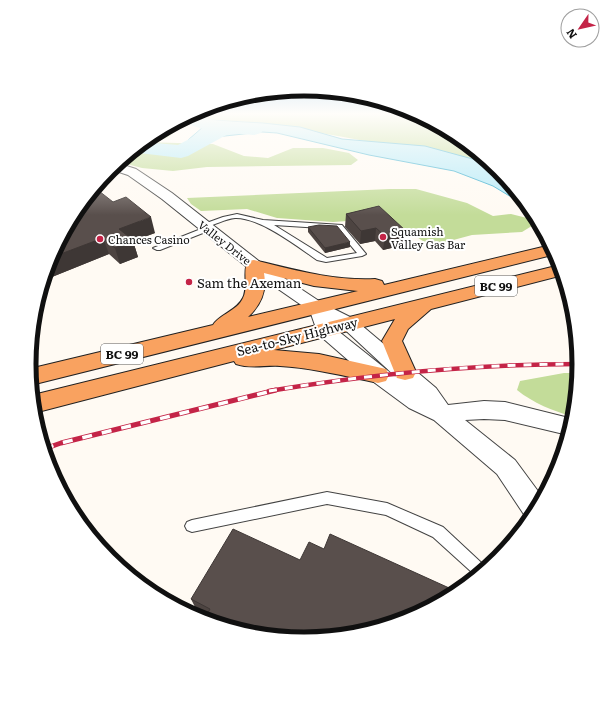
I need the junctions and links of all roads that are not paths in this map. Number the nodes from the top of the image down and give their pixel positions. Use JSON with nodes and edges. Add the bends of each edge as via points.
{"nodes":[{"id":1,"x":121,"y":168,"type":"edge"},
{"id":2,"x":258,"y":222,"type":"junction"},
{"id":3,"x":207,"y":227,"type":"junction"},
{"id":4,"x":157,"y":248,"type":"dead end"},
{"id":5,"x":547,"y":251,"type":"edge"},
{"id":6,"x":254,"y":265,"type":"junction"},
{"id":7,"x":556,"y":272,"type":"edge"},
{"id":8,"x":425,"y":281,"type":"junction"},
{"id":9,"x":430,"y":302,"type":"junction"},
{"id":10,"x":316,"y":308,"type":"junction"},
{"id":11,"x":348,"y":323,"type":"junction"},
{"id":12,"x":325,"y":330,"type":"junction"},
{"id":13,"x":213,"y":332,"type":"junction"},
{"id":14,"x":201,"y":361,"type":"junction"},
{"id":15,"x":405,"y":372,"type":"junction"},
{"id":16,"x":37,"y":375,"type":"edge"},
{"id":17,"x":378,"y":375,"type":"junction"},
{"id":18,"x":39,"y":403,"type":"edge"},
{"id":19,"x":442,"y":414,"type":"junction"},
{"id":20,"x":565,"y":425,"type":"edge"},
{"id":21,"x":532,"y":504,"type":"edge"},
{"id":22,"x":192,"y":526,"type":"dead end"},
{"id":23,"x":478,"y":568,"type":"edge"}],
"edges":[{"from":1,"to":3,"type":"street","name":"Valley Drive","via":[[132,172]]},
{"from":2,"to":2,"type":"lane","via":[[286,235],[326,260],[362,254],[339,227]]},
{"from":2,"to":3,"type":"lane","via":[[236,216]]},
{"from":3,"to":4,"type":"lane"},
{"from":3,"to":6,"type":"street","name":"Valley Drive"},
{"from":5,"to":8,"type":"highway","name":"Sea-to-Sky Highway","number":"BC 99"},
{"from":6,"to":8,"type":"highway","via":[[333,284],[367,285]]},
{"from":6,"to":10,"type":"street","name":"Valley Drive"},
{"from":6,"to":13,"type":"highway","via":[[257,282],[252,302],[240,315]]},
{"from":7,"to":9,"type":"highway","name":"Sea-to-Sky Highway","number":"BC 99"},
{"from":8,"to":10,"type":"highway","name":"Sea-to-Sky Highway","number":"BC 99"},
{"from":9,"to":11,"type":"highway","name":"Sea-to-Sky Highway","number":"BC 99"},
{"from":9,"to":15,"type":"highway","via":[[400,325],[392,341]]},
{"from":10,"to":11,"type":"street","name":"Valley Drive"},
{"from":10,"to":12,"type":"street"},
{"from":10,"to":13,"type":"highway","name":"Sea-to-Sky Highway","number":"BC 99"},
{"from":11,"to":12,"type":"highway","name":"Sea-to-Sky Highway","number":"BC 99"},
{"from":11,"to":15,"type":"street","name":"Valley Drive"},
{"from":12,"to":14,"type":"highway","name":"Sea-to-Sky Highway","number":"BC 99"},
{"from":12,"to":17,"type":"street"},
{"from":13,"to":16,"type":"highway","name":"Sea-to-Sky Highway","number":"BC 99"},
{"from":14,"to":17,"type":"highway","via":[[279,358],[319,362]]},
{"from":14,"to":18,"type":"highway","name":"Sea-to-Sky Highway","number":"BC 99"},
{"from":15,"to":19,"type":"street","name":"Valley Drive","via":[[429,394]]},
{"from":17,"to":19,"type":"street","via":[[416,402]]},
{"from":19,"to":20,"type":"street","via":[[505,411]]},
{"from":19,"to":21,"type":"street","via":[[506,467]]},
{"from":22,"to":23,"type":"lane","via":[[327,498],[387,509],[438,532]]}]}
